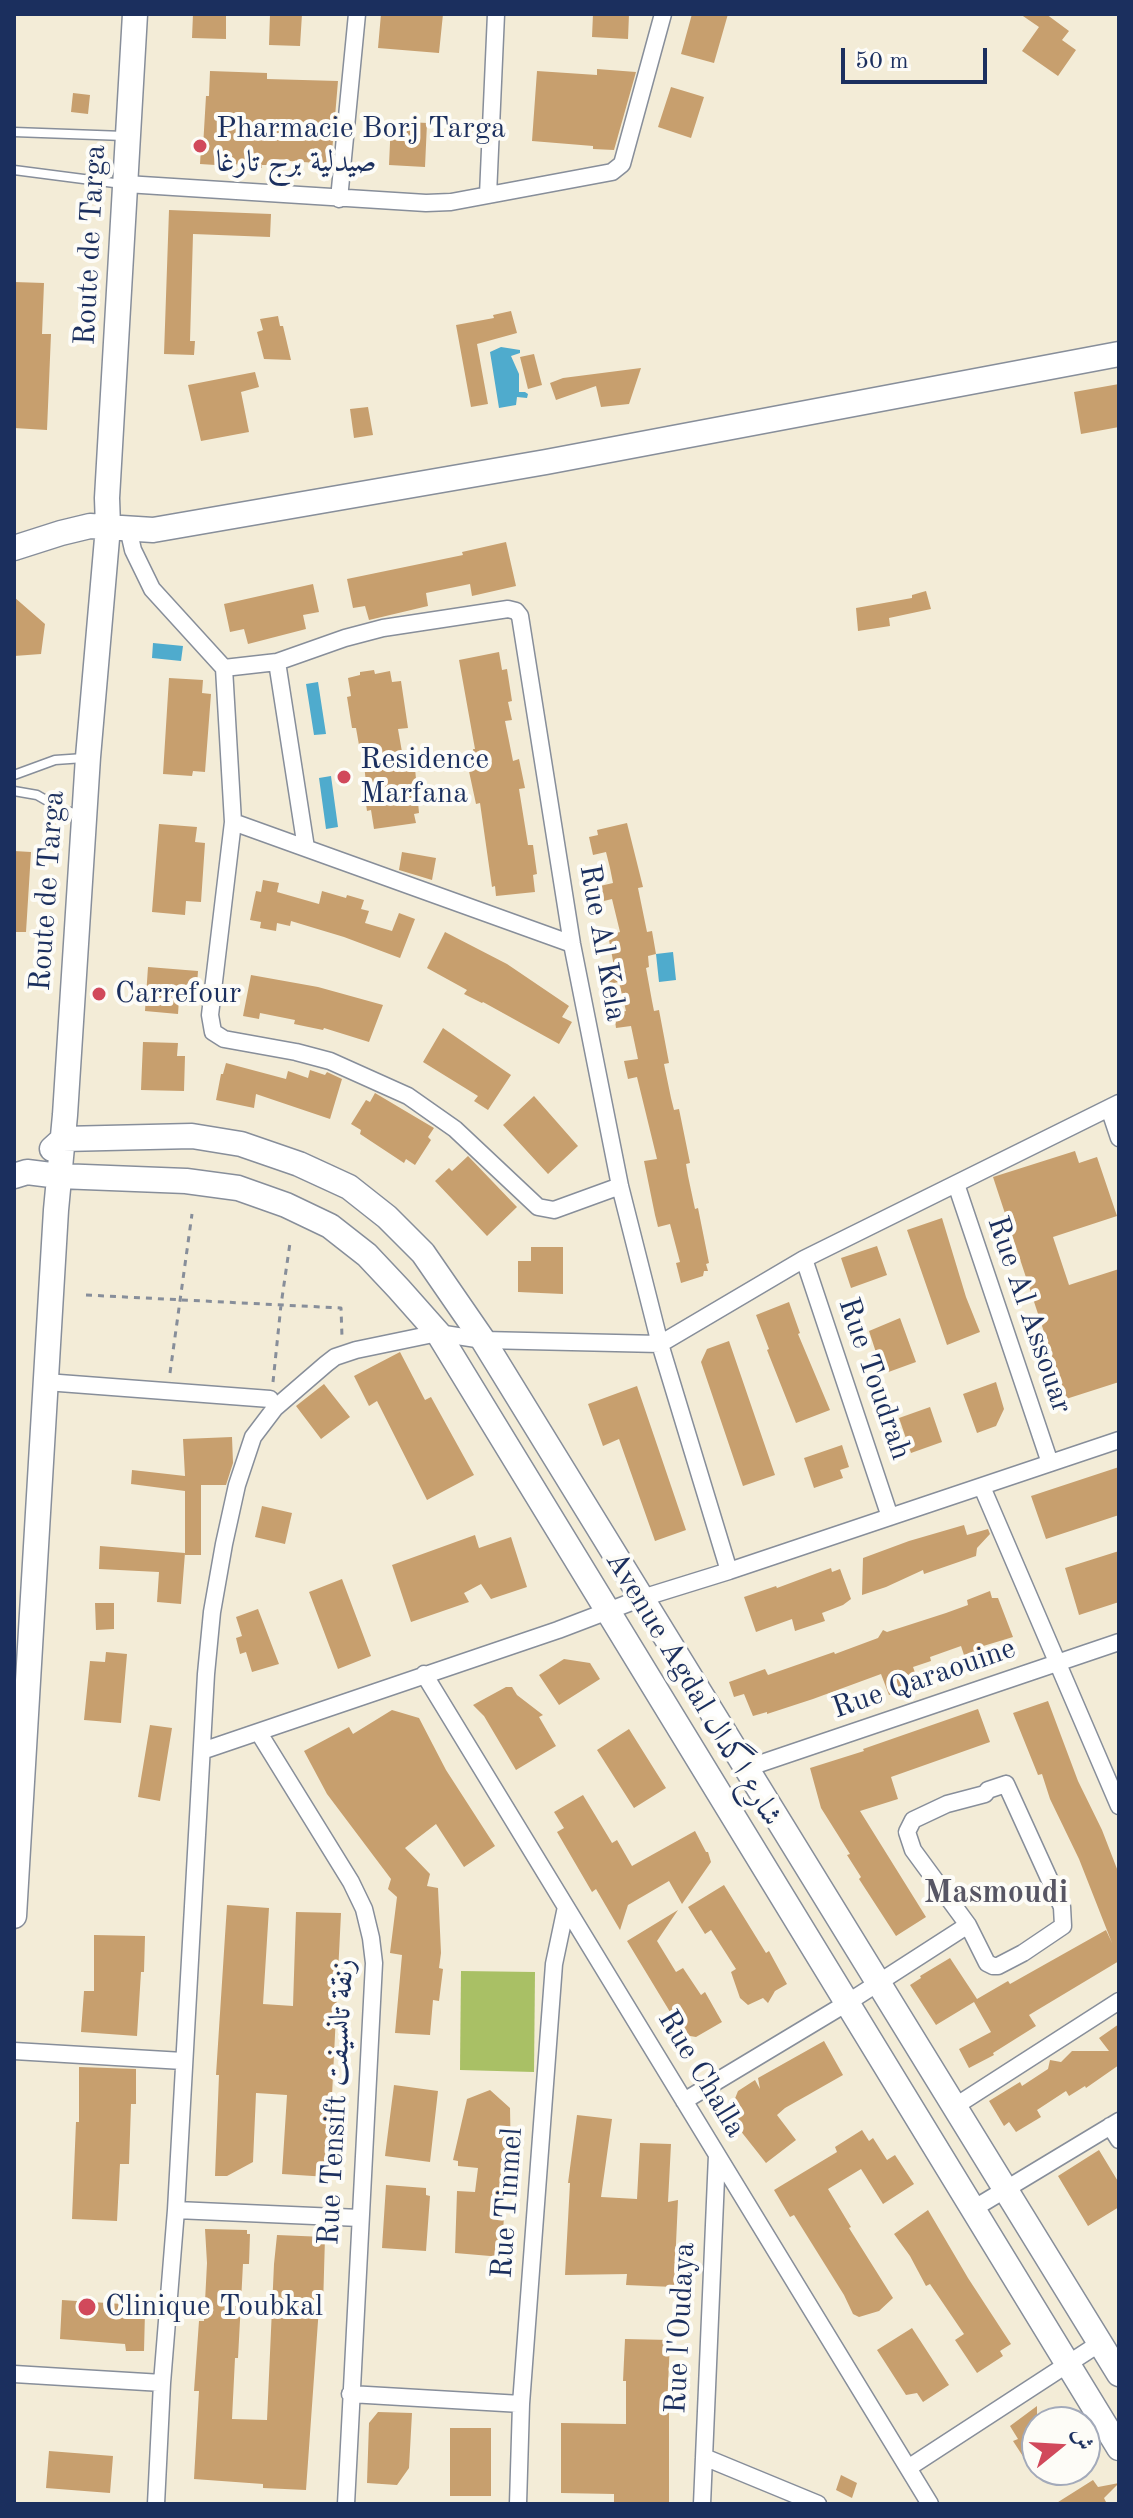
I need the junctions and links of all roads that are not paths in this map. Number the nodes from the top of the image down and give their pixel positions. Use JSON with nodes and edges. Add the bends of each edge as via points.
{"nodes":[{"id":1,"x":135,"y":14,"type":"edge"},
{"id":2,"x":357,"y":14,"type":"edge"},
{"id":3,"x":496,"y":14,"type":"edge"},
{"id":4,"x":663,"y":14,"type":"edge"},
{"id":5,"x":14,"y":132,"type":"edge"},
{"id":6,"x":129,"y":136,"type":"junction"},
{"id":7,"x":14,"y":170,"type":"edge"},
{"id":8,"x":126,"y":184,"type":"junction"},
{"id":9,"x":488,"y":195,"type":"junction"},
{"id":10,"x":339,"y":199,"type":"junction"},
{"id":11,"x":1119,"y":354,"type":"edge"},
{"id":12,"x":118,"y":527,"type":"junction"},
{"id":13,"x":14,"y":548,"type":"edge"},
{"id":14,"x":277,"y":662,"type":"junction"},
{"id":15,"x":224,"y":668,"type":"junction"},
{"id":16,"x":88,"y":757,"type":"junction"},
{"id":17,"x":15,"y":775,"type":"edge"},
{"id":18,"x":15,"y":791,"type":"edge"},
{"id":19,"x":86,"y":815,"type":"junction"},
{"id":20,"x":233,"y":822,"type":"junction"},
{"id":21,"x":306,"y":848,"type":"junction"},
{"id":22,"x":572,"y":944,"type":"junction"},
{"id":23,"x":1114,"y":1106,"type":"edge"},
{"id":24,"x":1119,"y":1138,"type":"edge"},
{"id":25,"x":63,"y":1139,"type":"junction"},
{"id":26,"x":20,"y":1174,"type":"edge"},
{"id":27,"x":59,"y":1176,"type":"junction"},
{"id":28,"x":956,"y":1184,"type":"junction"},
{"id":29,"x":620,"y":1186,"type":"junction"},
{"id":30,"x":804,"y":1259,"type":"junction"},
{"id":31,"x":438,"y":1333,"type":"junction"},
{"id":32,"x":483,"y":1340,"type":"junction"},
{"id":33,"x":660,"y":1344,"type":"junction"},
{"id":34,"x":46,"y":1382,"type":"junction"},
{"id":35,"x":270,"y":1399,"type":"road end"},
{"id":36,"x":1119,"y":1440,"type":"edge"},
{"id":37,"x":1050,"y":1463,"type":"junction"},
{"id":38,"x":982,"y":1487,"type":"junction"},
{"id":39,"x":890,"y":1517,"type":"junction"},
{"id":40,"x":729,"y":1571,"type":"junction"},
{"id":41,"x":642,"y":1598,"type":"junction"},
{"id":42,"x":608,"y":1612,"type":"junction"},
{"id":43,"x":1119,"y":1642,"type":"edge"},
{"id":44,"x":1057,"y":1663,"type":"junction"},
{"id":45,"x":424,"y":1674,"type":"junction"},
{"id":46,"x":259,"y":1733,"type":"junction"},
{"id":47,"x":202,"y":1751,"type":"junction"},
{"id":48,"x":747,"y":1768,"type":"junction"},
{"id":49,"x":1119,"y":1806,"type":"edge"},
{"id":50,"x":566,"y":1907,"type":"junction"},
{"id":51,"x":14,"y":1916,"type":"edge"},
{"id":52,"x":968,"y":1925,"type":"junction"},
{"id":53,"x":878,"y":1982,"type":"junction"},
{"id":54,"x":1119,"y":2001,"type":"edge"},
{"id":55,"x":847,"y":2003,"type":"junction"},
{"id":56,"x":14,"y":2051,"type":"edge"},
{"id":57,"x":183,"y":2061,"type":"junction"},
{"id":58,"x":684,"y":2101,"type":"junction"},
{"id":59,"x":954,"y":2107,"type":"junction"},
{"id":60,"x":1116,"y":2129,"type":"edge"},
{"id":61,"x":717,"y":2155,"type":"junction"},
{"id":62,"x":1005,"y":2188,"type":"junction"},
{"id":63,"x":973,"y":2209,"type":"junction"},
{"id":64,"x":176,"y":2210,"type":"junction"},
{"id":65,"x":360,"y":2218,"type":"junction"},
{"id":66,"x":1100,"y":2343,"type":"junction"},
{"id":67,"x":1068,"y":2364,"type":"junction"},
{"id":68,"x":14,"y":2374,"type":"edge"},
{"id":69,"x":1119,"y":2374,"type":"edge"},
{"id":70,"x":162,"y":2383,"type":"junction"},
{"id":71,"x":350,"y":2394,"type":"junction"},
{"id":72,"x":521,"y":2404,"type":"junction"},
{"id":73,"x":1119,"y":2448,"type":"edge"},
{"id":74,"x":704,"y":2457,"type":"junction"},
{"id":75,"x":908,"y":2468,"type":"junction"},
{"id":76,"x":156,"y":2504,"type":"edge"},
{"id":77,"x":346,"y":2504,"type":"edge"},
{"id":78,"x":518,"y":2504,"type":"edge"},
{"id":79,"x":702,"y":2504,"type":"edge"},
{"id":80,"x":818,"y":2504,"type":"edge"},
{"id":81,"x":930,"y":2504,"type":"edge"}],
"edges":[{"from":1,"to":6,"type":"street","name":"Route de Targa"},
{"from":2,"to":10,"type":"street"},
{"from":3,"to":9,"type":"street"},
{"from":4,"to":9,"type":"street","via":[[622,164],[605,174]]},
{"from":5,"to":6,"type":"lane"},
{"from":6,"to":8,"type":"street","name":"Route de Targa"},
{"from":7,"to":8,"type":"lane"},
{"from":8,"to":10,"type":"street"},
{"from":8,"to":12,"type":"street","name":"Route de Targa","via":[[107,498]]},
{"from":9,"to":10,"type":"street","via":[[426,203]]},
{"from":11,"to":12,"type":"street","via":[[153,530]]},
{"from":12,"to":13,"type":"street","via":[[90,526]]},
{"from":12,"to":15,"type":"street","via":[[152,589]]},
{"from":12,"to":16,"type":"street","name":"Route de Targa"},
{"from":14,"to":15,"type":"street","name":"Rue Al Kela"},
{"from":14,"to":21,"type":"street"},
{"from":14,"to":22,"type":"street","name":"Rue Al Kela","via":[[383,628],[508,609],[518,613]]},
{"from":15,"to":20,"type":"street"},
{"from":16,"to":17,"type":"lane","via":[[55,760]]},
{"from":16,"to":19,"type":"street","name":"Route de Targa"},
{"from":17,"to":18,"type":"lane"},
{"from":18,"to":19,"type":"lane"},
{"from":19,"to":25,"type":"street","name":"Route de Targa"},
{"from":20,"to":21,"type":"street"},
{"from":20,"to":29,"type":"street","via":[[210,1015],[213,1032],[224,1039],[330,1061],[408,1096],[455,1129],[538,1207],[554,1210]]},
{"from":21,"to":22,"type":"street"},
{"from":22,"to":29,"type":"street","name":"Rue Al Kela"},
{"from":23,"to":24,"type":"street"},
{"from":23,"to":28,"type":"street"},
{"from":25,"to":26,"type":"street"},
{"from":25,"to":27,"type":"street","name":"Route de Targa"},
{"from":25,"to":32,"type":"street","name":"Avenue Agdal شارع اگدال","via":[[192,1136],[241,1144],[349,1187],[423,1253]]},
{"from":26,"to":27,"type":"street","name":"Avenue Agdal شارع اگدال"},
{"from":27,"to":31,"type":"street","name":"Avenue Agdal شارع اگدال","via":[[186,1181],[238,1188],[286,1205],[330,1226],[367,1255]]},
{"from":27,"to":34,"type":"street","name":"Route de Targa"},
{"from":28,"to":30,"type":"street"},
{"from":28,"to":37,"type":"street","name":"Rue Al Assouar"},
{"from":29,"to":33,"type":"street","name":"Rue Al Kela"},
{"from":30,"to":33,"type":"street"},
{"from":30,"to":39,"type":"street","name":"Rue Toudrah"},
{"from":31,"to":32,"type":"street"},
{"from":31,"to":42,"type":"street","name":"Avenue Agdal شارع اگدال"},
{"from":31,"to":47,"type":"street","via":[[345,1353],[275,1408],[253,1437],[237,1485],[212,1612]]},
{"from":32,"to":33,"type":"street"},
{"from":32,"to":41,"type":"street","name":"Avenue Agdal شارع اگدال"},
{"from":33,"to":40,"type":"street","name":"Rue Al Kela"},
{"from":34,"to":35,"type":"street"},
{"from":34,"to":51,"type":"street","name":"Route de Targa"},
{"from":36,"to":37,"type":"street"},
{"from":37,"to":38,"type":"street"},
{"from":38,"to":39,"type":"street"},
{"from":38,"to":44,"type":"street"},
{"from":39,"to":40,"type":"street"},
{"from":40,"to":41,"type":"street"},
{"from":41,"to":42,"type":"street"},
{"from":41,"to":48,"type":"street","name":"Avenue Agdal شارع اگدال"},
{"from":42,"to":45,"type":"street"},
{"from":42,"to":55,"type":"street","name":"Avenue Agdal شارع اگدال"},
{"from":43,"to":44,"type":"street","name":"Rue Qaraouine"},
{"from":44,"to":48,"type":"street","name":"Rue Qaraouine"},
{"from":44,"to":49,"type":"street"},
{"from":45,"to":46,"type":"street"},
{"from":45,"to":50,"type":"street","name":"Rue Challa"},
{"from":46,"to":47,"type":"street"},
{"from":46,"to":65,"type":"street","name":"Rue Tensift زنقة تانسيفت","via":[[351,1882],[371,1938]]},
{"from":47,"to":57,"type":"street"},
{"from":48,"to":53,"type":"street","name":"Avenue Agdal شارع اگدال"},
{"from":50,"to":58,"type":"street","name":"Rue Challa"},
{"from":50,"to":72,"type":"street","name":"Rue Tinmel","via":[[554,1964]]},
{"from":52,"to":52,"type":"street","via":[[980,1954],[993,1966],[1063,1926],[1062,1907],[1006,1784],[913,1820],[907,1832],[913,1850]]},
{"from":52,"to":53,"type":"street"},
{"from":53,"to":55,"type":"street"},
{"from":53,"to":59,"type":"street","name":"Avenue Agdal شارع اگدال"},
{"from":54,"to":59,"type":"street"},
{"from":55,"to":58,"type":"street"},
{"from":55,"to":63,"type":"street","name":"Avenue Agdal شارع اگدال"},
{"from":56,"to":57,"type":"street"},
{"from":57,"to":64,"type":"street"},
{"from":58,"to":61,"type":"street","name":"Rue Challa"},
{"from":59,"to":62,"type":"street","name":"Avenue Agdal شارع اگدال"},
{"from":60,"to":62,"type":"street"},
{"from":61,"to":74,"type":"street","name":"Rue l'Oudaya"},
{"from":61,"to":75,"type":"street","name":"Rue Challa"},
{"from":62,"to":63,"type":"street"},
{"from":62,"to":66,"type":"street","name":"Avenue Agdal شارع اگدال"},
{"from":63,"to":67,"type":"street","name":"Avenue Agdal شارع اگدال"},
{"from":64,"to":65,"type":"street"},
{"from":64,"to":70,"type":"street"},
{"from":65,"to":71,"type":"street","name":"Rue Tensift زنقة تانسيفت"},
{"from":66,"to":67,"type":"street"},
{"from":66,"to":69,"type":"street","name":"Avenue Agdal شارع اگدال"},
{"from":67,"to":73,"type":"street","name":"Avenue Agdal شارع اگدال"},
{"from":67,"to":75,"type":"street"},
{"from":68,"to":70,"type":"street"},
{"from":70,"to":76,"type":"street"},
{"from":71,"to":72,"type":"street"},
{"from":71,"to":77,"type":"street","name":"Rue Tensift زنقة تانسيفت"},
{"from":72,"to":78,"type":"street","name":"Rue Tinmel"},
{"from":74,"to":79,"type":"street","name":"Rue l'Oudaya"},
{"from":74,"to":80,"type":"street"},
{"from":75,"to":81,"type":"street","name":"Rue Challa"}]}
